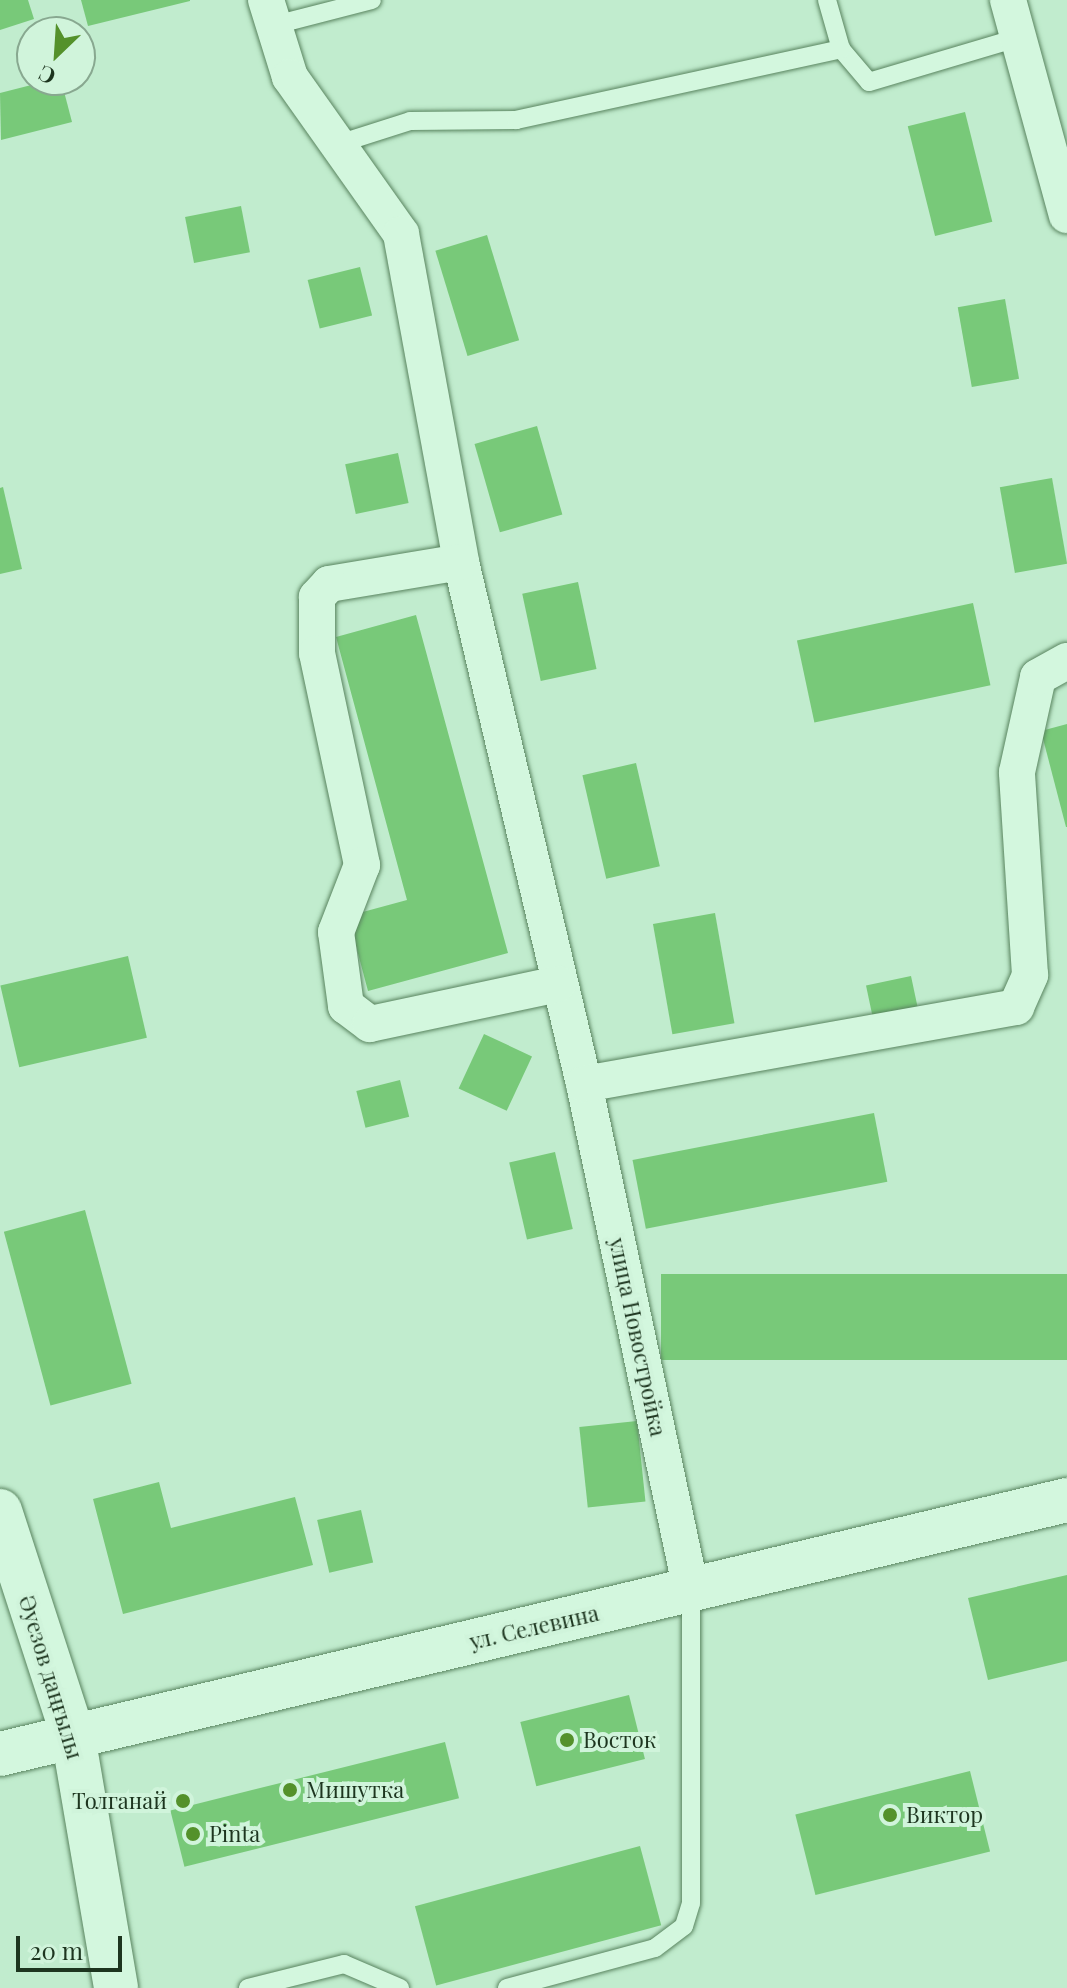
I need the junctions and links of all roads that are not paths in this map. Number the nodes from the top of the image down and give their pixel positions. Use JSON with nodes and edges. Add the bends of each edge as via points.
{"nodes":[{"id":1,"x":372,"y":0,"type":"edge"},
{"id":2,"x":827,"y":0,"type":"edge"},
{"id":3,"x":1008,"y":0,"type":"edge"},
{"id":4,"x":268,"y":13,"type":"edge"},
{"id":5,"x":1018,"y":38,"type":"junction"},
{"id":6,"x":841,"y":49,"type":"junction"},
{"id":7,"x":334,"y":145,"type":"junction"},
{"id":8,"x":1067,"y":215,"type":"edge"},
{"id":9,"x":461,"y":562,"type":"junction"},
{"id":10,"x":1067,"y":661,"type":"edge"},
{"id":11,"x":558,"y":984,"type":"junction"},
{"id":12,"x":584,"y":1084,"type":"junction"},
{"id":13,"x":1067,"y":1500,"type":"edge"},
{"id":14,"x":0,"y":1511,"type":"edge"},
{"id":15,"x":691,"y":1590,"type":"junction"},
{"id":16,"x":73,"y":1736,"type":"junction"},
{"id":17,"x":0,"y":1754,"type":"edge"},
{"id":18,"x":116,"y":1988,"type":"edge"},
{"id":19,"x":248,"y":1988,"type":"edge"},
{"id":20,"x":400,"y":1988,"type":"edge"},
{"id":21,"x":507,"y":1988,"type":"edge"}],
"edges":[{"from":1,"to":4,"type":"lane"},
{"from":2,"to":6,"type":"lane"},
{"from":3,"to":5,"type":"street"},
{"from":4,"to":7,"type":"street","name":"улица Новостройка","via":[[290,77]]},
{"from":5,"to":6,"type":"lane","via":[[869,82]]},
{"from":5,"to":8,"type":"street"},
{"from":6,"to":7,"type":"lane","via":[[516,120],[410,121]]},
{"from":7,"to":9,"type":"street","name":"улица Новостройка","via":[[375,190],[401,234]]},
{"from":9,"to":11,"type":"street","name":"улица Новостройка"},
{"from":9,"to":11,"type":"street","via":[[329,584],[317,597],[317,653],[362,865],[336,932],[346,1006],[370,1024]]},
{"from":10,"to":12,"type":"street","via":[[1038,677],[1017,772],[1030,975],[1016,1007]]},
{"from":11,"to":12,"type":"street","name":"улица Новостройка"},
{"from":12,"to":15,"type":"street","name":"улица Новостройка"},
{"from":13,"to":15,"type":"main road","name":"ул. Селевина"},
{"from":14,"to":16,"type":"main road","name":"Әуезов даңғылы"},
{"from":15,"to":16,"type":"main road","name":"ул. Селевина"},
{"from":15,"to":21,"type":"lane","via":[[691,1903],[684,1926],[655,1948]]},
{"from":16,"to":17,"type":"main road","name":"ул. Селевина"},
{"from":16,"to":18,"type":"main road","name":"Әуезов даңғылы"},
{"from":19,"to":20,"type":"lane","via":[[344,1964]]}]}
